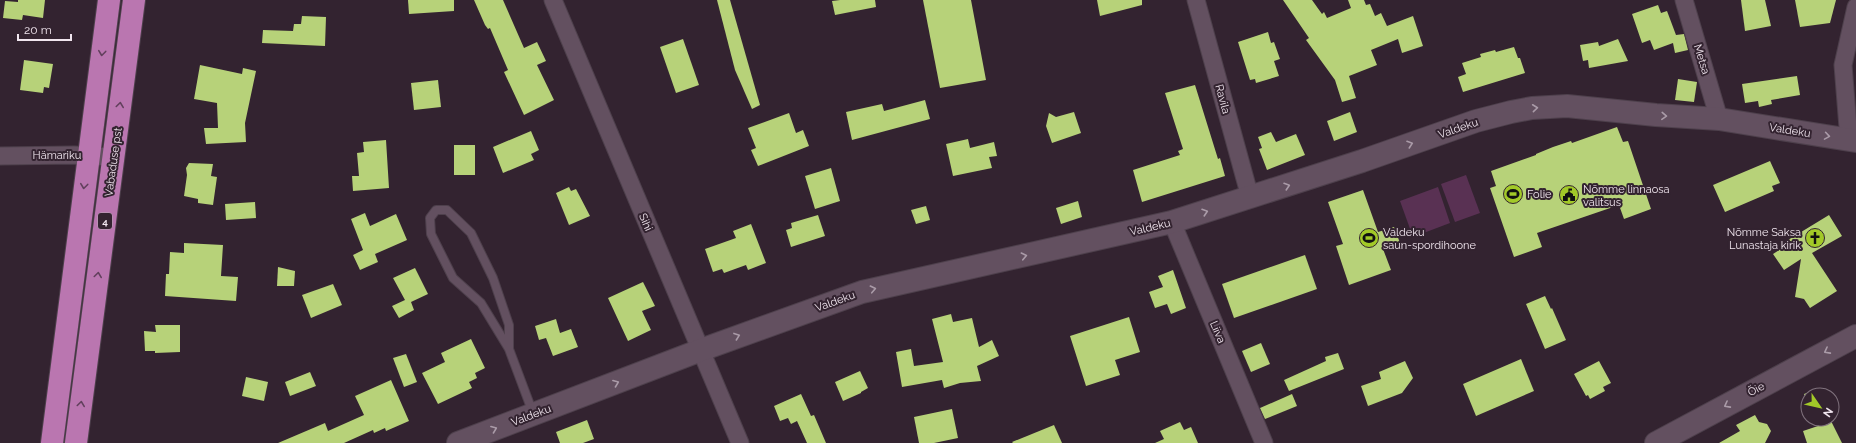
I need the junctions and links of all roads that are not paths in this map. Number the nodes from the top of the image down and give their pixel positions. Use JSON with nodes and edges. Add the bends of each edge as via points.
{"nodes":[{"id":1,"x":109,"y":0,"type":"edge"},
{"id":2,"x":134,"y":0,"type":"edge"},
{"id":3,"x":553,"y":0,"type":"edge"},
{"id":4,"x":1196,"y":0,"type":"edge"},
{"id":5,"x":1684,"y":0,"type":"edge"},
{"id":6,"x":1856,"y":7,"type":"edge"},
{"id":7,"x":1719,"y":119,"type":"junction"},
{"id":8,"x":1852,"y":141,"type":"edge"},
{"id":9,"x":88,"y":155,"type":"junction"},
{"id":10,"x":0,"y":156,"type":"edge"},
{"id":11,"x":113,"y":157,"type":"junction"},
{"id":12,"x":1250,"y":198,"type":"junction"},
{"id":13,"x":1172,"y":222,"type":"junction"},
{"id":14,"x":1856,"y":336,"type":"edge"},
{"id":15,"x":509,"y":349,"type":"junction"},
{"id":16,"x":701,"y":350,"type":"junction"},
{"id":17,"x":533,"y":414,"type":"junction"},
{"id":18,"x":52,"y":443,"type":"edge"},
{"id":19,"x":76,"y":443,"type":"edge"},
{"id":20,"x":458,"y":443,"type":"edge"},
{"id":21,"x":740,"y":443,"type":"edge"},
{"id":22,"x":1264,"y":443,"type":"edge"},
{"id":23,"x":1656,"y":443,"type":"edge"}],
"edges":[{"from":1,"to":9,"type":"highway","one_way":true},
{"from":11,"to":2,"type":"highway","name":"Vabaduse pst","number":"4","one_way":true},
{"from":3,"to":16,"type":"street","name":"Sihi"},
{"from":4,"to":12,"type":"street","name":"Ravila"},
{"from":5,"to":7,"type":"street","name":"Metsa"},
{"from":6,"to":8,"type":"street","via":[[1843,65]]},
{"from":7,"to":8,"type":"street","name":"Valdeku","one_way":true},
{"from":12,"to":7,"type":"street","name":"Valdeku","one_way":true,"via":[[1476,121],[1532,108],[1567,106]]},
{"from":9,"to":10,"type":"street","name":"Hämariku"},
{"from":9,"to":11,"type":"street","name":"Hämariku"},
{"from":9,"to":18,"type":"highway","one_way":true},
{"from":19,"to":11,"type":"highway","name":"Vabaduse pst","number":"4","one_way":true},
{"from":13,"to":12,"type":"street","name":"Valdeku","one_way":true},
{"from":16,"to":13,"type":"street","name":"Valdeku","one_way":true,"via":[[862,292]]},
{"from":13,"to":22,"type":"street","name":"Liiva"},
{"from":14,"to":23,"type":"street","name":"Õie","one_way":true},
{"from":15,"to":15,"type":"lane","via":[[509,325],[493,278],[471,234],[447,210],[436,210],[430,218],[431,234],[453,278],[481,303]]},
{"from":15,"to":17,"type":"lane"},
{"from":17,"to":16,"type":"street","name":"Valdeku","one_way":true},
{"from":16,"to":21,"type":"street","name":"Sihi"},
{"from":20,"to":17,"type":"street","name":"Valdeku","one_way":true}]}
